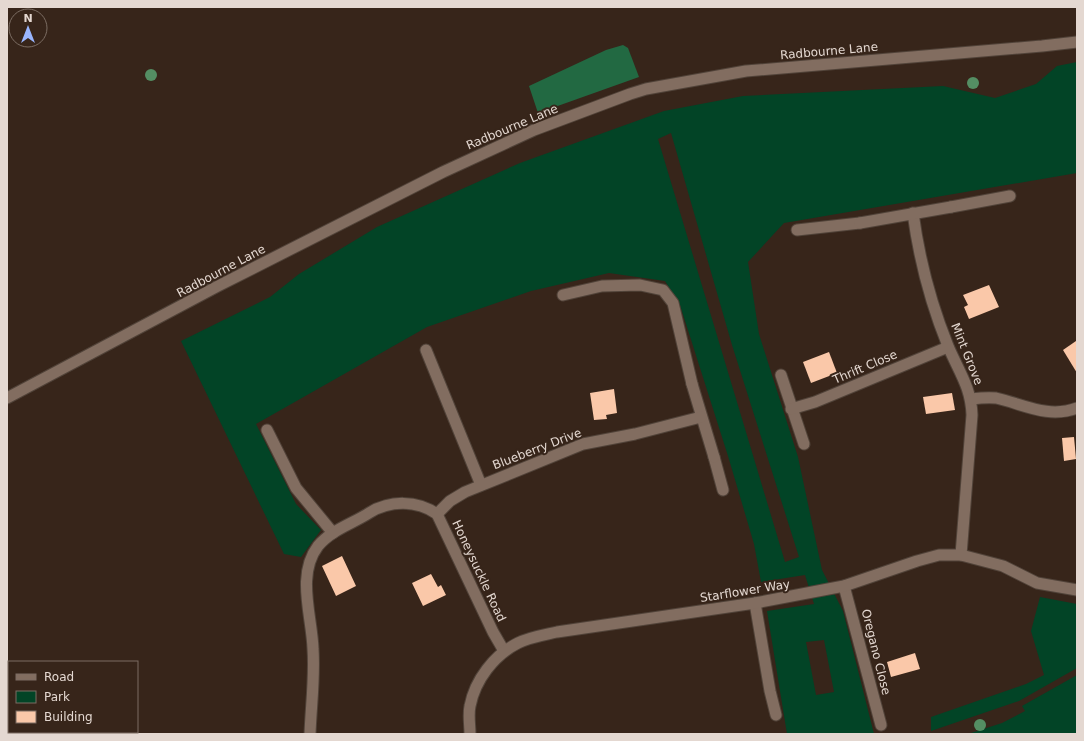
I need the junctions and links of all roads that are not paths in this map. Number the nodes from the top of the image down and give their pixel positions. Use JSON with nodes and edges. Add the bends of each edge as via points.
{"nodes":[{"id":1,"x":1077,"y":42,"type":"edge"},
{"id":2,"x":1010,"y":196,"type":"dead end"},
{"id":3,"x":912,"y":213,"type":"junction"},
{"id":4,"x":797,"y":230,"type":"dead end"},
{"id":5,"x":563,"y":295,"type":"dead end"},
{"id":6,"x":948,"y":346,"type":"junction"},
{"id":7,"x":426,"y":350,"type":"dead end"},
{"id":8,"x":780,"y":375,"type":"dead end"},
{"id":9,"x":7,"y":398,"type":"edge"},
{"id":10,"x":971,"y":399,"type":"junction"},
{"id":11,"x":1077,"y":408,"type":"edge"},
{"id":12,"x":791,"y":410,"type":"junction"},
{"id":13,"x":702,"y":417,"type":"junction"},
{"id":14,"x":267,"y":430,"type":"dead end"},
{"id":15,"x":804,"y":444,"type":"dead end"},
{"id":16,"x":481,"y":485,"type":"junction"},
{"id":17,"x":724,"y":490,"type":"dead end"},
{"id":18,"x":437,"y":514,"type":"junction"},
{"id":19,"x":333,"y":533,"type":"junction"},
{"id":20,"x":961,"y":556,"type":"junction"},
{"id":21,"x":844,"y":586,"type":"junction"},
{"id":22,"x":1077,"y":590,"type":"edge"},
{"id":23,"x":755,"y":602,"type":"junction"},
{"id":24,"x":504,"y":650,"type":"junction"},
{"id":25,"x":776,"y":715,"type":"dead end"},
{"id":26,"x":881,"y":725,"type":"dead end"},
{"id":27,"x":310,"y":734,"type":"edge"},
{"id":28,"x":470,"y":734,"type":"edge"}],
"edges":[{"from":1,"to":9,"type":"street","name":"Radbourne Lane","via":[[746,71],[630,94],[534,130],[443,172]]},
{"from":2,"to":3,"type":"street"},
{"from":3,"to":4,"type":"street","via":[[860,223]]},
{"from":3,"to":6,"type":"street","name":"Mint Grove","via":[[924,274]]},
{"from":5,"to":13,"type":"street","via":[[602,286],[640,284],[663,290],[673,303]]},
{"from":6,"to":10,"type":"street","name":"Mint Grove"},
{"from":6,"to":12,"type":"street","name":"Thrift Close"},
{"from":7,"to":16,"type":"street"},
{"from":8,"to":12,"type":"street"},
{"from":10,"to":11,"type":"street","via":[[996,398],[1032,410]]},
{"from":10,"to":20,"type":"street","name":"Mint Grove","via":[[972,415]]},
{"from":12,"to":15,"type":"street"},
{"from":13,"to":16,"type":"street","name":"Blueberry Drive","via":[[583,444]]},
{"from":13,"to":17,"type":"street"},
{"from":14,"to":19,"type":"street","via":[[296,488]]},
{"from":16,"to":18,"type":"street","name":"Blueberry Drive","via":[[450,501]]},
{"from":18,"to":19,"type":"street","name":"Honeysuckle Road","via":[[428,507],[406,503],[393,504],[374,510]]},
{"from":18,"to":24,"type":"street","name":"Honeysuckle Road"},
{"from":19,"to":27,"type":"street","name":"Honeysuckle Road","via":[[313,554],[306,575],[314,650]]},
{"from":20,"to":21,"type":"street","name":"Starflower Way","via":[[939,555]]},
{"from":20,"to":22,"type":"street","name":"Starflower Way","via":[[1003,566],[1037,583]]},
{"from":21,"to":23,"type":"street","name":"Starflower Way"},
{"from":21,"to":26,"type":"street","name":"Oregano Close"},
{"from":23,"to":24,"type":"street","name":"Starflower Way","via":[[557,632],[530,638]]},
{"from":23,"to":25,"type":"street"},
{"from":24,"to":28,"type":"street","name":"Starflower Way","via":[[476,685],[470,707]]}]}
